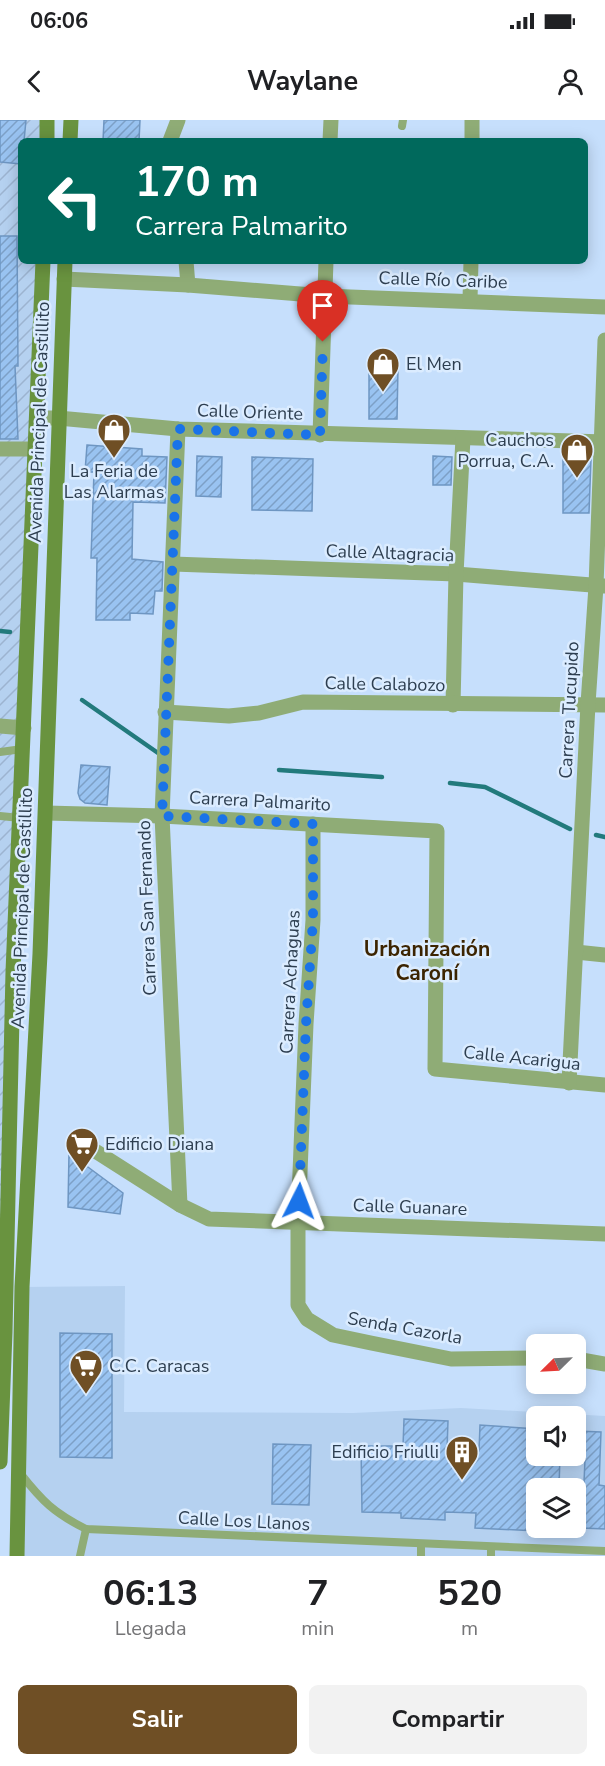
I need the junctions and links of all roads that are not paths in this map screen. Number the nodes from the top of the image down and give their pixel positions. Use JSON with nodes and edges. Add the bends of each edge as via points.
{"nodes":[{"id":1,"x":47,"y":120,"type":"edge"},
{"id":2,"x":71,"y":120,"type":"edge"},
{"id":3,"x":178,"y":120,"type":"edge"},
{"id":4,"x":331,"y":120,"type":"edge"},
{"id":5,"x":472,"y":120,"type":"edge"},
{"id":6,"x":47,"y":138,"type":"edge"},
{"id":7,"x":70,"y":138,"type":"edge"},
{"id":8,"x":171,"y":138,"type":"edge"},
{"id":9,"x":330,"y":138,"type":"edge"},
{"id":10,"x":472,"y":138,"type":"edge"},
{"id":11,"x":44,"y":264,"type":"edge"},
{"id":12,"x":65,"y":264,"type":"edge"},
{"id":13,"x":186,"y":264,"type":"edge"},
{"id":14,"x":326,"y":264,"type":"edge"},
{"id":15,"x":471,"y":264,"type":"edge"},
{"id":16,"x":64,"y":279,"type":"junction"},
{"id":17,"x":188,"y":285,"type":"junction"},
{"id":18,"x":325,"y":296,"type":"junction"},
{"id":19,"x":470,"y":300,"type":"junction"},
{"id":20,"x":605,"y":307,"type":"edge"},
{"id":21,"x":605,"y":340,"type":"edge"},
{"id":22,"x":37,"y":418,"type":"junction"},
{"id":23,"x":58,"y":418,"type":"junction"},
{"id":24,"x":178,"y":429,"type":"junction"},
{"id":25,"x":320,"y":435,"type":"junction"},
{"id":26,"x":463,"y":438,"type":"junction"},
{"id":27,"x":603,"y":442,"type":"edge"},
{"id":28,"x":0,"y":449,"type":"edge"},
{"id":29,"x":36,"y":449,"type":"junction"},
{"id":30,"x":173,"y":564,"type":"junction"},
{"id":31,"x":456,"y":574,"type":"junction"},
{"id":32,"x":601,"y":586,"type":"edge"},
{"id":33,"x":588,"y":704,"type":"junction"},
{"id":34,"x":453,"y":705,"type":"junction"},
{"id":35,"x":605,"y":705,"type":"edge"},
{"id":36,"x":165,"y":712,"type":"junction"},
{"id":37,"x":0,"y":726,"type":"edge"},
{"id":38,"x":24,"y":728,"type":"junction"},
{"id":39,"x":22,"y":749,"type":"junction"},
{"id":40,"x":0,"y":752,"type":"edge"},
{"id":41,"x":46,"y":813,"type":"junction"},
{"id":42,"x":0,"y":816,"type":"edge"},
{"id":43,"x":162,"y":816,"type":"junction"},
{"id":44,"x":20,"y":818,"type":"junction"},
{"id":45,"x":313,"y":824,"type":"junction"},
{"id":46,"x":576,"y":952,"type":"junction"},
{"id":47,"x":605,"y":955,"type":"edge"},
{"id":48,"x":7,"y":972,"type":"edge"},
{"id":49,"x":435,"y":1069,"type":"joint"},
{"id":50,"x":569,"y":1083,"type":"junction"},
{"id":51,"x":605,"y":1085,"type":"edge"},
{"id":52,"x":78,"y":1140,"type":"dead end"},
{"id":53,"x":180,"y":1205,"type":"junction"},
{"id":54,"x":298,"y":1222,"type":"junction"},
{"id":55,"x":605,"y":1234,"type":"edge"},
{"id":56,"x":307,"y":1319,"type":"joint"},
{"id":57,"x":3,"y":1331,"type":"edge"},
{"id":58,"x":526,"y":1358,"type":"edge"},
{"id":59,"x":586,"y":1361,"type":"edge"},
{"id":60,"x":605,"y":1364,"type":"edge"},
{"id":61,"x":0,"y":1462,"type":"edge"},
{"id":62,"x":19,"y":1472,"type":"junction"},
{"id":63,"x":86,"y":1529,"type":"junction"},
{"id":64,"x":421,"y":1544,"type":"junction"},
{"id":65,"x":491,"y":1547,"type":"junction"},
{"id":66,"x":605,"y":1551,"type":"edge"},
{"id":67,"x":17,"y":1556,"type":"edge"},
{"id":68,"x":80,"y":1556,"type":"edge"},
{"id":69,"x":421,"y":1556,"type":"edge"},
{"id":70,"x":491,"y":1556,"type":"edge"}],
"edges":[{"from":1,"to":6,"type":"main road"},
{"from":2,"to":7,"type":"main road"},
{"from":3,"to":8,"type":"street"},
{"from":4,"to":9,"type":"street"},
{"from":5,"to":10,"type":"street"},
{"from":11,"to":22,"type":"main road","name":"Avenida Principal de Castillito"},
{"from":12,"to":16,"type":"main road","name":"Avenida Principal de Castillito"},
{"from":13,"to":17,"type":"street"},
{"from":14,"to":18,"type":"street"},
{"from":15,"to":19,"type":"street"},
{"from":16,"to":17,"type":"street","name":"Calle Río Caribe"},
{"from":16,"to":23,"type":"main road","name":"Avenida Principal de Castillito"},
{"from":17,"to":18,"type":"street","name":"Calle Río Caribe"},
{"from":18,"to":19,"type":"street","name":"Calle Río Caribe"},
{"from":18,"to":25,"type":"street"},
{"from":19,"to":20,"type":"street","name":"Calle Río Caribe"},
{"from":21,"to":27,"type":"street","name":"Carrera Tucupido"},
{"from":22,"to":23,"type":"street","name":"Calle Oriente"},
{"from":22,"to":29,"type":"main road","name":"Avenida Principal de Castillito"},
{"from":23,"to":24,"type":"street","name":"Calle Oriente"},
{"from":23,"to":41,"type":"main road","name":"Avenida Principal de Castillito"},
{"from":24,"to":25,"type":"street","name":"Calle Oriente"},
{"from":24,"to":30,"type":"street","name":"Carrera San Fernando"},
{"from":25,"to":26,"type":"street","name":"Calle Oriente"},
{"from":26,"to":27,"type":"street","name":"Calle Oriente"},
{"from":26,"to":31,"type":"street"},
{"from":27,"to":32,"type":"street","name":"Carrera Tucupido"},
{"from":28,"to":29,"type":"street"},
{"from":29,"to":38,"type":"main road","name":"Avenida Principal de Castillito"},
{"from":30,"to":31,"type":"street","name":"Calle Altagracia"},
{"from":30,"to":36,"type":"street","name":"Carrera San Fernando"},
{"from":31,"to":32,"type":"street","name":"Calle Altagracia"},
{"from":31,"to":34,"type":"street"},
{"from":32,"to":33,"type":"street","name":"Carrera Tucupido"},
{"from":33,"to":34,"type":"street","name":"Calle Calabozo"},
{"from":33,"to":35,"type":"street","name":"Calle Calabozo"},
{"from":33,"to":46,"type":"street","name":"Carrera Tucupido"},
{"from":34,"to":36,"type":"street","name":"Calle Calabozo","via":[[303,702],[230,716]]},
{"from":36,"to":43,"type":"street","name":"Carrera San Fernando"},
{"from":37,"to":38,"type":"street"},
{"from":38,"to":39,"type":"main road","name":"Avenida Principal de Castillito"},
{"from":39,"to":40,"type":"lane"},
{"from":39,"to":44,"type":"main road","name":"Avenida Principal de Castillito"},
{"from":41,"to":43,"type":"street","name":"Carrera Palmarito"},
{"from":41,"to":62,"type":"main road","name":"Avenida Principal de Castillito","via":[[22,1287]]},
{"from":42,"to":44,"type":"lane"},
{"from":43,"to":45,"type":"street","name":"Carrera Palmarito"},
{"from":43,"to":53,"type":"street","name":"Carrera San Fernando"},
{"from":44,"to":48,"type":"main road","name":"Avenida Principal de Castillito"},
{"from":45,"to":49,"type":"street","name":"Carrera Palmarito","via":[[437,831]]},
{"from":45,"to":54,"type":"street","name":"Carrera Achaguas","via":[[313,920]]},
{"from":46,"to":47,"type":"street"},
{"from":46,"to":50,"type":"street","name":"Carrera Tucupido"},
{"from":48,"to":57,"type":"main road","name":"Avenida Principal de Castillito"},
{"from":49,"to":50,"type":"street","name":"Calle Acarigua"},
{"from":50,"to":51,"type":"street","name":"Calle Acarigua"},
{"from":52,"to":53,"type":"street","name":"Calle Guanare"},
{"from":53,"to":54,"type":"street","name":"Calle Guanare","via":[[209,1219]]},
{"from":54,"to":55,"type":"street","name":"Calle Guanare"},
{"from":54,"to":56,"type":"street","name":"Carrera Achaguas","via":[[298,1305]]},
{"from":56,"to":58,"type":"street","name":"Senda Cazorla","via":[[333,1335],[451,1359]]},
{"from":57,"to":61,"type":"main road","name":"Avenida Principal de Castillito"},
{"from":59,"to":60,"type":"street"},
{"from":62,"to":63,"type":"lane","name":"Calle Los Llanos","via":[[42,1501],[61,1517]]},
{"from":62,"to":67,"type":"main road","name":"Avenida Principal de Castillito"},
{"from":63,"to":64,"type":"lane","name":"Calle Los Llanos"},
{"from":63,"to":68,"type":"lane"},
{"from":64,"to":65,"type":"lane","name":"Calle Los Llanos"},
{"from":64,"to":69,"type":"lane"},
{"from":65,"to":66,"type":"lane","name":"Calle Los Llanos"},
{"from":65,"to":70,"type":"lane"}]}
